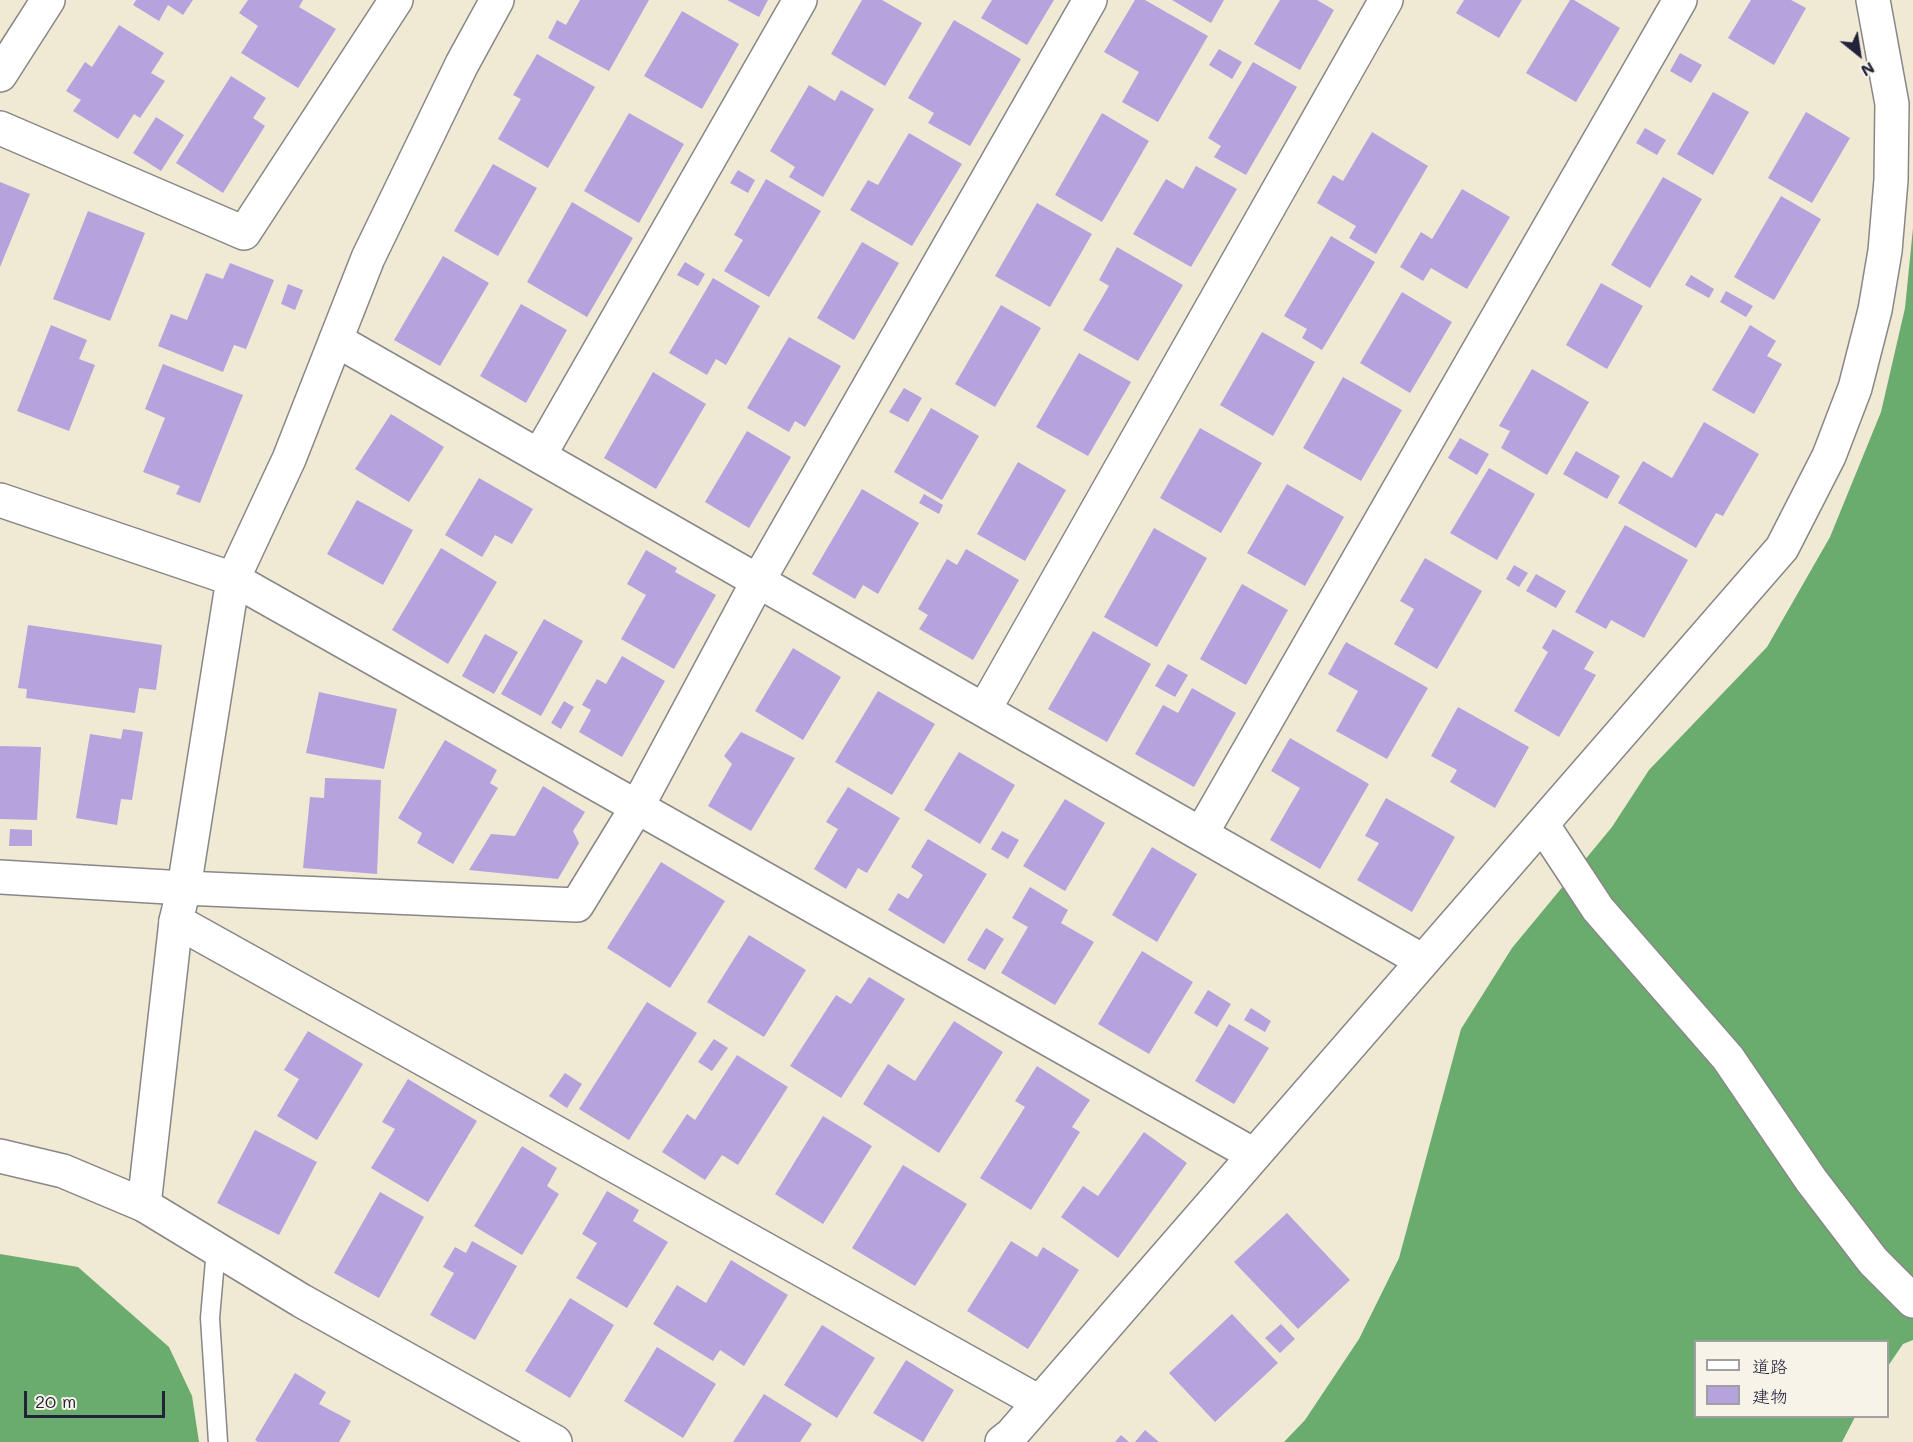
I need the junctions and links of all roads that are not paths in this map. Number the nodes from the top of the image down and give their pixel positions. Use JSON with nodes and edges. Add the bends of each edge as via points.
{"nodes":[{"id":1,"x":48,"y":0,"type":"edge"},
{"id":2,"x":396,"y":0,"type":"edge"},
{"id":3,"x":497,"y":0,"type":"edge"},
{"id":4,"x":800,"y":0,"type":"edge"},
{"id":5,"x":1090,"y":0,"type":"edge"},
{"id":6,"x":1386,"y":0,"type":"edge"},
{"id":7,"x":1680,"y":0,"type":"edge"},
{"id":8,"x":1873,"y":0,"type":"edge"},
{"id":9,"x":0,"y":75,"type":"edge"},
{"id":10,"x":0,"y":128,"type":"edge"},
{"id":11,"x":336,"y":340,"type":"junction"},
{"id":12,"x":540,"y":456,"type":"junction"},
{"id":13,"x":0,"y":500,"type":"edge"},
{"id":14,"x":233,"y":579,"type":"junction"},
{"id":15,"x":758,"y":581,"type":"junction"},
{"id":16,"x":984,"y":710,"type":"junction"},
{"id":17,"x":637,"y":807,"type":"junction"},
{"id":18,"x":1542,"y":824,"type":"junction"},
{"id":19,"x":1201,"y":834,"type":"junction"},
{"id":20,"x":0,"y":877,"type":"edge"},
{"id":21,"x":184,"y":888,"type":"junction"},
{"id":22,"x":176,"y":921,"type":"junction"},
{"id":23,"x":1423,"y":961,"type":"junction"},
{"id":24,"x":1254,"y":1155,"type":"junction"},
{"id":25,"x":0,"y":1156,"type":"edge"},
{"id":26,"x":144,"y":1204,"type":"junction"},
{"id":27,"x":216,"y":1249,"type":"junction"},
{"id":28,"x":1913,"y":1301,"type":"edge"},
{"id":29,"x":1039,"y":1402,"type":"junction"},
{"id":30,"x":218,"y":1442,"type":"edge"},
{"id":31,"x":555,"y":1442,"type":"edge"},
{"id":32,"x":1002,"y":1442,"type":"edge"}],
"edges":[{"from":1,"to":9,"type":"street"},
{"from":2,"to":10,"type":"street","via":[[244,233]]},
{"from":3,"to":11,"type":"street","via":[[368,258]]},
{"from":4,"to":12,"type":"street"},
{"from":5,"to":15,"type":"street"},
{"from":6,"to":16,"type":"street"},
{"from":7,"to":19,"type":"street"},
{"from":8,"to":18,"type":"street","via":[[1892,104],[1885,251],[1855,388],[1829,456],[1782,548]]},
{"from":11,"to":12,"type":"street"},
{"from":11,"to":14,"type":"street","via":[[289,459]]},
{"from":12,"to":15,"type":"street"},
{"from":13,"to":14,"type":"street"},
{"from":14,"to":17,"type":"street"},
{"from":14,"to":21,"type":"street"},
{"from":15,"to":16,"type":"street"},
{"from":15,"to":17,"type":"street"},
{"from":16,"to":19,"type":"street"},
{"from":17,"to":21,"type":"street","via":[[577,905]]},
{"from":17,"to":24,"type":"street"},
{"from":18,"to":23,"type":"street"},
{"from":18,"to":28,"type":"street","via":[[1598,909],[1728,1058],[1859,1243]]},
{"from":19,"to":23,"type":"street"},
{"from":20,"to":21,"type":"street"},
{"from":21,"to":22,"type":"street"},
{"from":22,"to":26,"type":"street"},
{"from":22,"to":29,"type":"street"},
{"from":23,"to":24,"type":"street"},
{"from":24,"to":29,"type":"street"},
{"from":25,"to":26,"type":"street","via":[[63,1171]]},
{"from":26,"to":27,"type":"street"},
{"from":27,"to":30,"type":"lane","via":[[210,1318]]},
{"from":27,"to":31,"type":"street"},
{"from":29,"to":32,"type":"street"}]}
